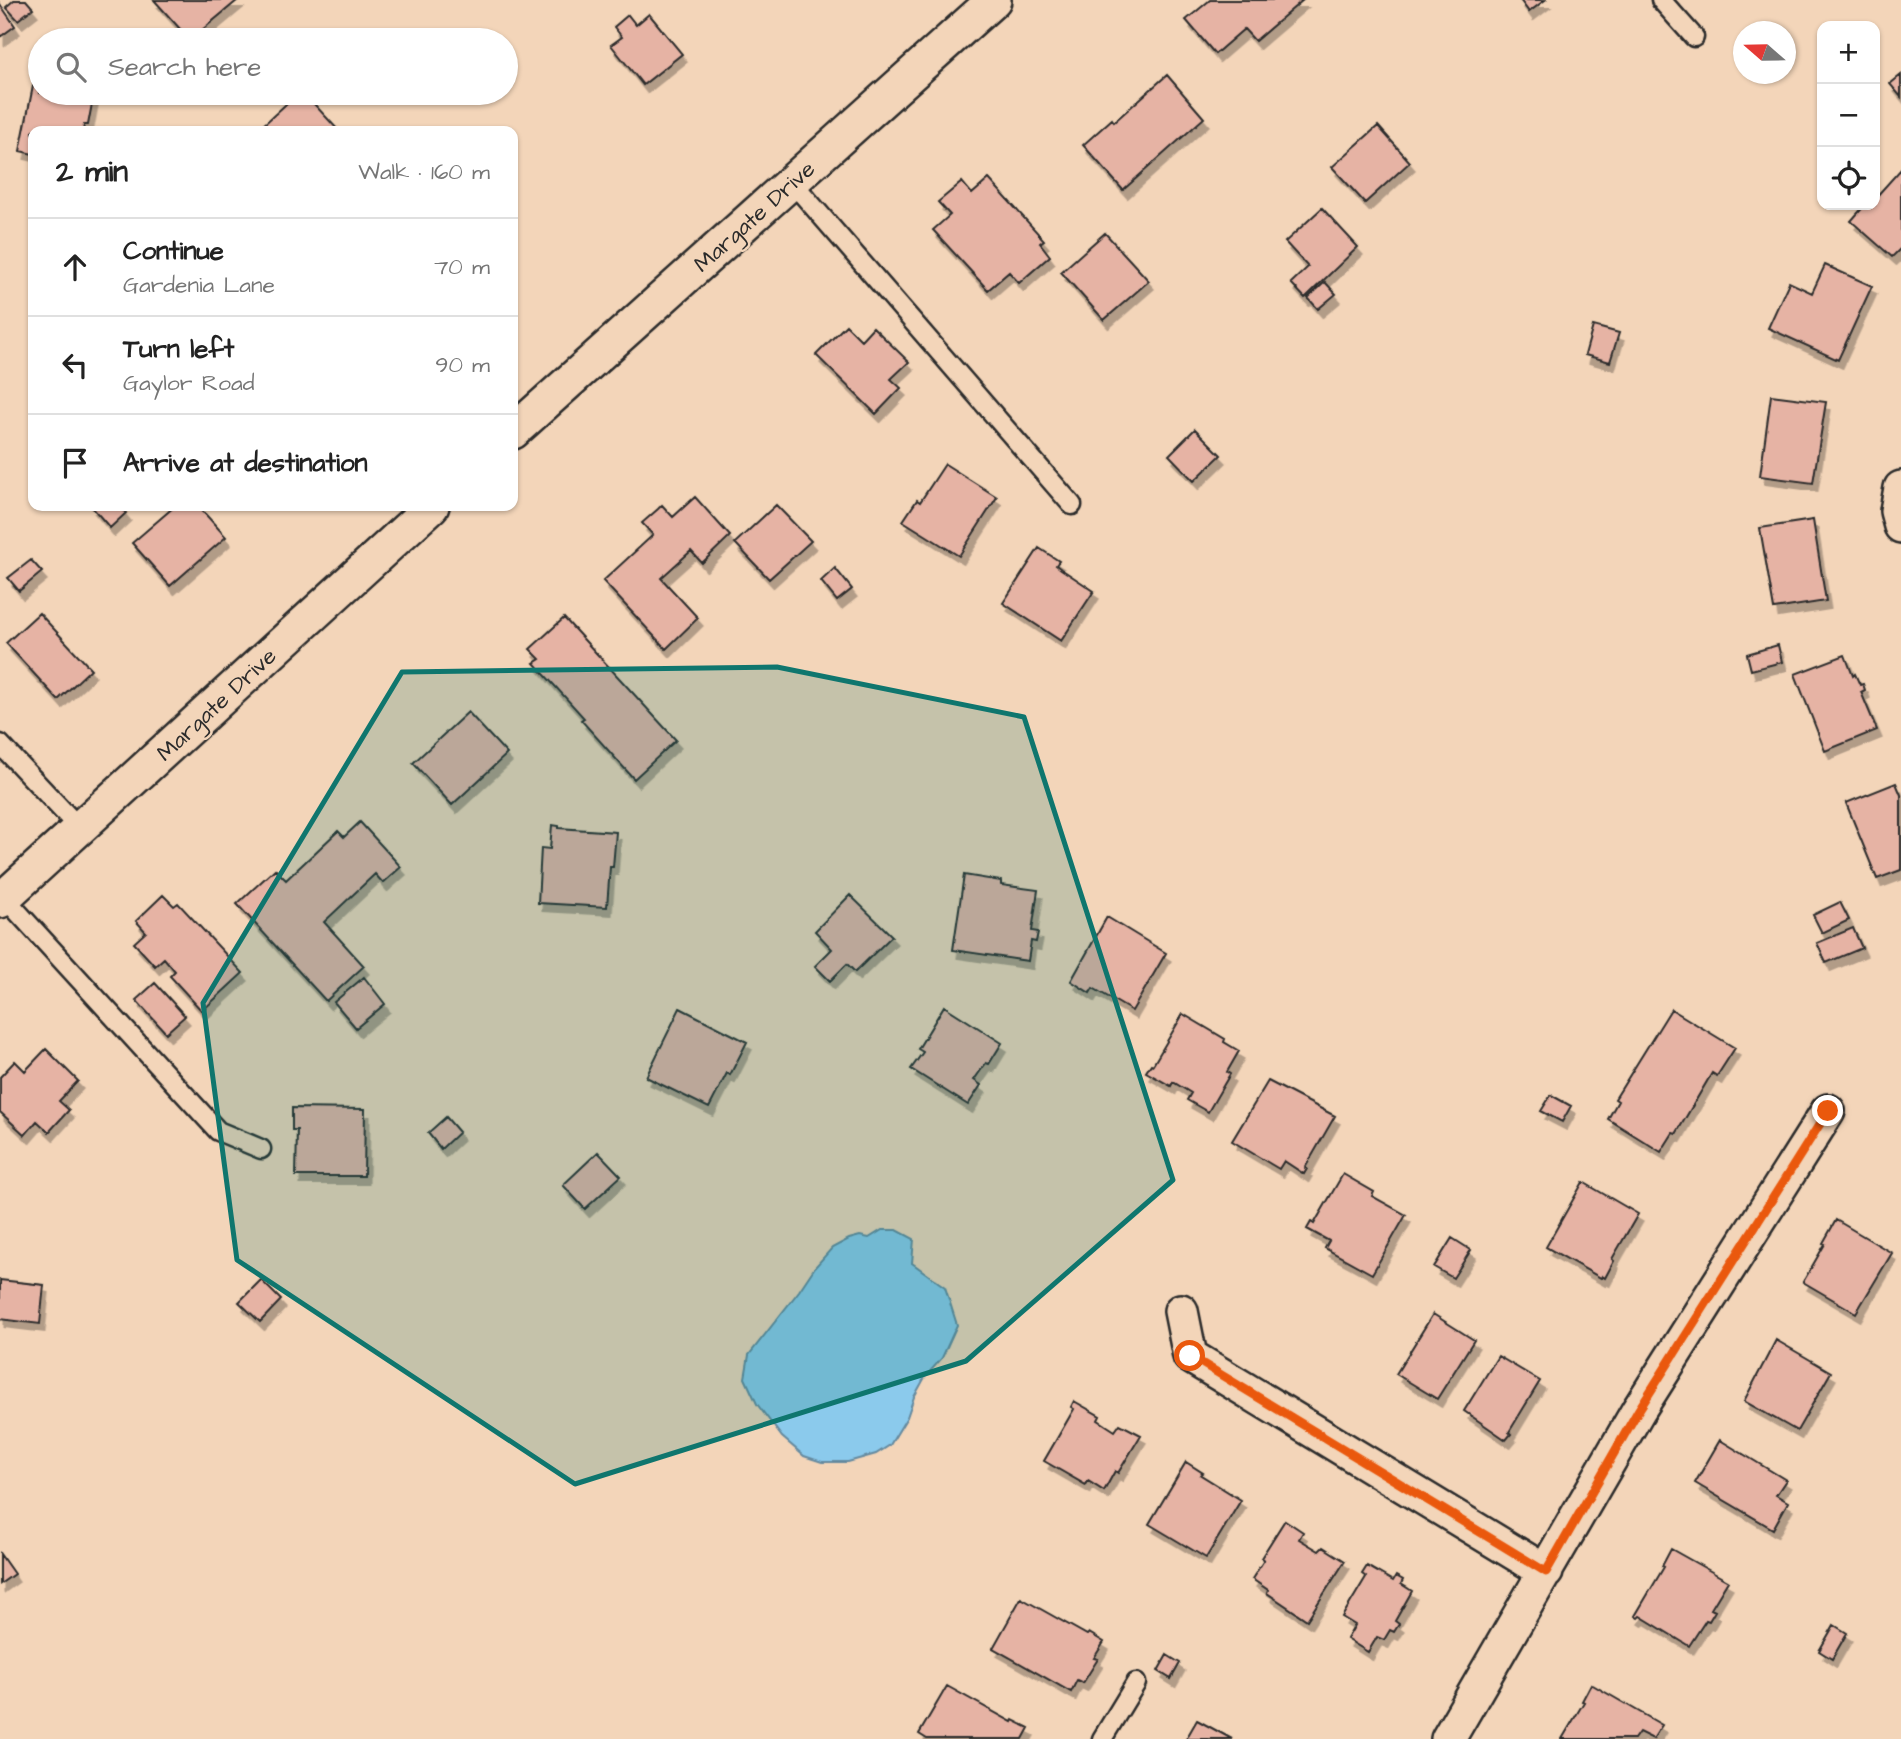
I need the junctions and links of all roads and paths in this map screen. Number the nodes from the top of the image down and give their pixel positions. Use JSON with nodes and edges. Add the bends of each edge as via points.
{"nodes":[{"id":1,"x":995,"y":0,"type":"edge"},
{"id":2,"x":1661,"y":0,"type":"edge"},
{"id":3,"x":1693,"y":37,"type":"dead end"},
{"id":4,"x":792,"y":182,"type":"junction"},
{"id":5,"x":518,"y":428,"type":"edge"},
{"id":6,"x":1901,"y":488,"type":"edge"},
{"id":7,"x":1072,"y":505,"type":"dead end"},
{"id":8,"x":427,"y":511,"type":"edge"},
{"id":9,"x":1901,"y":526,"type":"edge"},
{"id":10,"x":0,"y":744,"type":"edge"},
{"id":11,"x":80,"y":829,"type":"junction"},
{"id":12,"x":2,"y":899,"type":"edge"},
{"id":13,"x":1828,"y":1111,"type":"dead end"},
{"id":14,"x":261,"y":1149,"type":"dead end"},
{"id":15,"x":1181,"y":1311,"type":"dead end"},
{"id":16,"x":1546,"y":1572,"type":"junction"},
{"id":17,"x":1136,"y":1683,"type":"dead end"},
{"id":18,"x":1102,"y":1739,"type":"edge"},
{"id":19,"x":1448,"y":1739,"type":"edge"}],
"edges":[{"from":1,"to":4,"type":"street","name":"Margate Drive"},
{"from":2,"to":3,"type":"lane"},
{"from":4,"to":5,"type":"street","name":"Margate Drive"},
{"from":4,"to":7,"type":"lane"},
{"from":6,"to":9,"type":"street","via":[[1897,511]]},
{"from":8,"to":11,"type":"street","name":"Margate Drive"},
{"from":10,"to":11,"type":"lane"},
{"from":11,"to":12,"type":"street","name":"Margate Drive"},
{"from":12,"to":14,"type":"lane","via":[[218,1131]]},
{"from":13,"to":16,"type":"street","via":[[1638,1411]]},
{"from":15,"to":16,"type":"street","via":[[1190,1356]]},
{"from":16,"to":19,"type":"street"},
{"from":17,"to":18,"type":"lane"}]}
